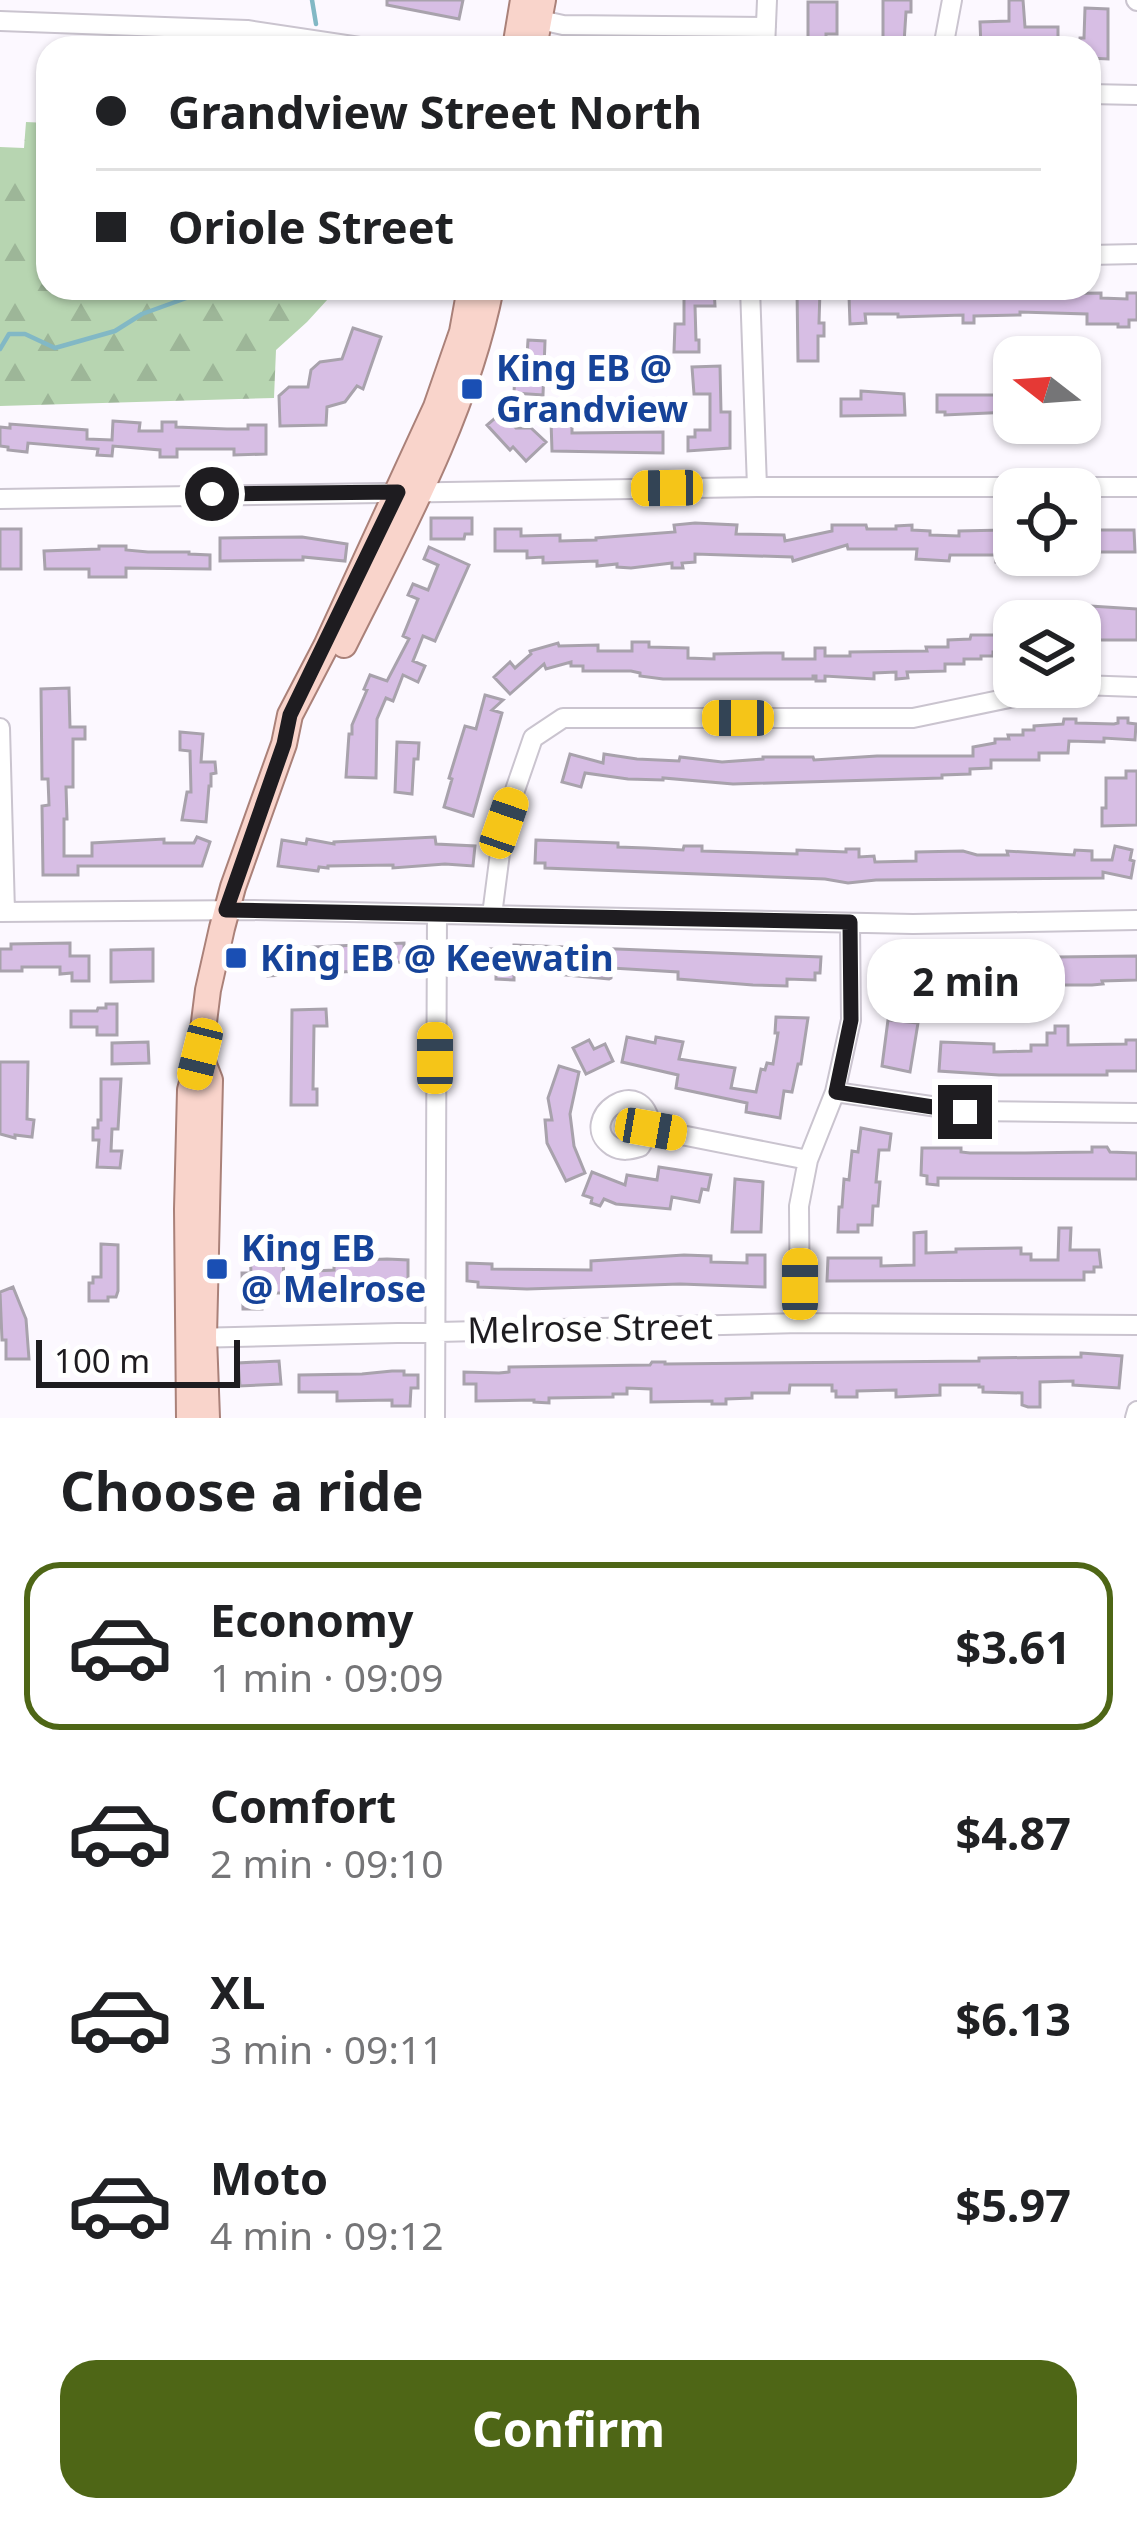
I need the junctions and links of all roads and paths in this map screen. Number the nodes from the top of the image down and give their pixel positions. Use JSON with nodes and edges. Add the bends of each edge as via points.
{"nodes":[{"id":1,"x":29,"y":0,"type":"edge"},
{"id":2,"x":767,"y":0,"type":"edge"},
{"id":3,"x":952,"y":0,"type":"edge"},
{"id":4,"x":531,"y":9,"type":"edge"},
{"id":5,"x":0,"y":21,"type":"edge"},
{"id":6,"x":30,"y":21,"type":"junction"},
{"id":7,"x":766,"y":27,"type":"junction"},
{"id":8,"x":287,"y":36,"type":"edge"},
{"id":9,"x":765,"y":36,"type":"edge"},
{"id":10,"x":945,"y":36,"type":"edge"},
{"id":11,"x":1101,"y":94,"type":"edge"},
{"id":12,"x":1137,"y":95,"type":"edge"},
{"id":13,"x":1137,"y":254,"type":"edge"},
{"id":14,"x":1101,"y":255,"type":"edge"},
{"id":15,"x":468,"y":300,"type":"edge"},
{"id":16,"x":488,"y":300,"type":"edge"},
{"id":17,"x":750,"y":300,"type":"edge"},
{"id":18,"x":757,"y":487,"type":"junction"},
{"id":19,"x":1137,"y":487,"type":"edge"},
{"id":20,"x":409,"y":492,"type":"junction"},
{"id":21,"x":0,"y":499,"type":"edge"},
{"id":22,"x":1101,"y":686,"type":"edge"},
{"id":23,"x":1137,"y":687,"type":"edge"},
{"id":24,"x":993,"y":701,"type":"edge"},
{"id":25,"x":0,"y":728,"type":"edge"},
{"id":26,"x":226,"y":910,"type":"junction"},
{"id":27,"x":2,"y":912,"type":"edge"},
{"id":28,"x":437,"y":914,"type":"junction"},
{"id":29,"x":492,"y":915,"type":"junction"},
{"id":30,"x":1137,"y":920,"type":"edge"},
{"id":31,"x":850,"y":922,"type":"junction"},
{"id":32,"x":836,"y":1092,"type":"junction"},
{"id":33,"x":1137,"y":1113,"type":"edge"},
{"id":34,"x":651,"y":1129,"type":"dead end"},
{"id":35,"x":808,"y":1160,"type":"junction"},
{"id":36,"x":800,"y":1323,"type":"junction"},
{"id":37,"x":1137,"y":1325,"type":"edge"},
{"id":38,"x":435,"y":1332,"type":"junction"},
{"id":39,"x":196,"y":1338,"type":"junction"},
{"id":40,"x":189,"y":1418,"type":"edge"},
{"id":41,"x":207,"y":1418,"type":"edge"},
{"id":42,"x":435,"y":1418,"type":"edge"}],
"edges":[{"from":1,"to":6,"type":"street"},
{"from":2,"to":7,"type":"street"},
{"from":3,"to":10,"type":"street"},
{"from":4,"to":7,"type":"street","via":[[563,25]]},
{"from":5,"to":6,"type":"street"},
{"from":6,"to":8,"type":"street"},
{"from":7,"to":9,"type":"street"},
{"from":11,"to":12,"type":"street"},
{"from":13,"to":14,"type":"street"},
{"from":15,"to":20,"type":"main road"},
{"from":16,"to":20,"type":"main road","via":[[475,352]]},
{"from":17,"to":18,"type":"street"},
{"from":18,"to":19,"type":"street"},
{"from":18,"to":20,"type":"street"},
{"from":20,"to":21,"type":"street"},
{"from":20,"to":26,"type":"main road","via":[[307,719],[284,744]]},
{"from":22,"to":23,"type":"street"},
{"from":24,"to":29,"type":"street","via":[[913,718],[563,718],[533,738],[504,823]]},
{"from":25,"to":27,"type":"street"},
{"from":26,"to":27,"type":"street"},
{"from":26,"to":28,"type":"street"},
{"from":26,"to":39,"type":"main road","via":[[190,1090]]},
{"from":28,"to":29,"type":"street"},
{"from":28,"to":38,"type":"street"},
{"from":29,"to":31,"type":"street"},
{"from":30,"to":31,"type":"street"},
{"from":31,"to":32,"type":"street","via":[[851,1020]]},
{"from":32,"to":33,"type":"street","via":[[965,1112]]},
{"from":32,"to":35,"type":"street"},
{"from":34,"to":35,"type":"street"},
{"from":35,"to":36,"type":"street","via":[[799,1206]]},
{"from":36,"to":37,"type":"street","name":"Melrose Street"},
{"from":36,"to":38,"type":"street","name":"Melrose Street"},
{"from":38,"to":39,"type":"street","name":"Melrose Street"},
{"from":38,"to":42,"type":"street"},
{"from":39,"to":40,"type":"main road"},
{"from":39,"to":41,"type":"main road"}]}
